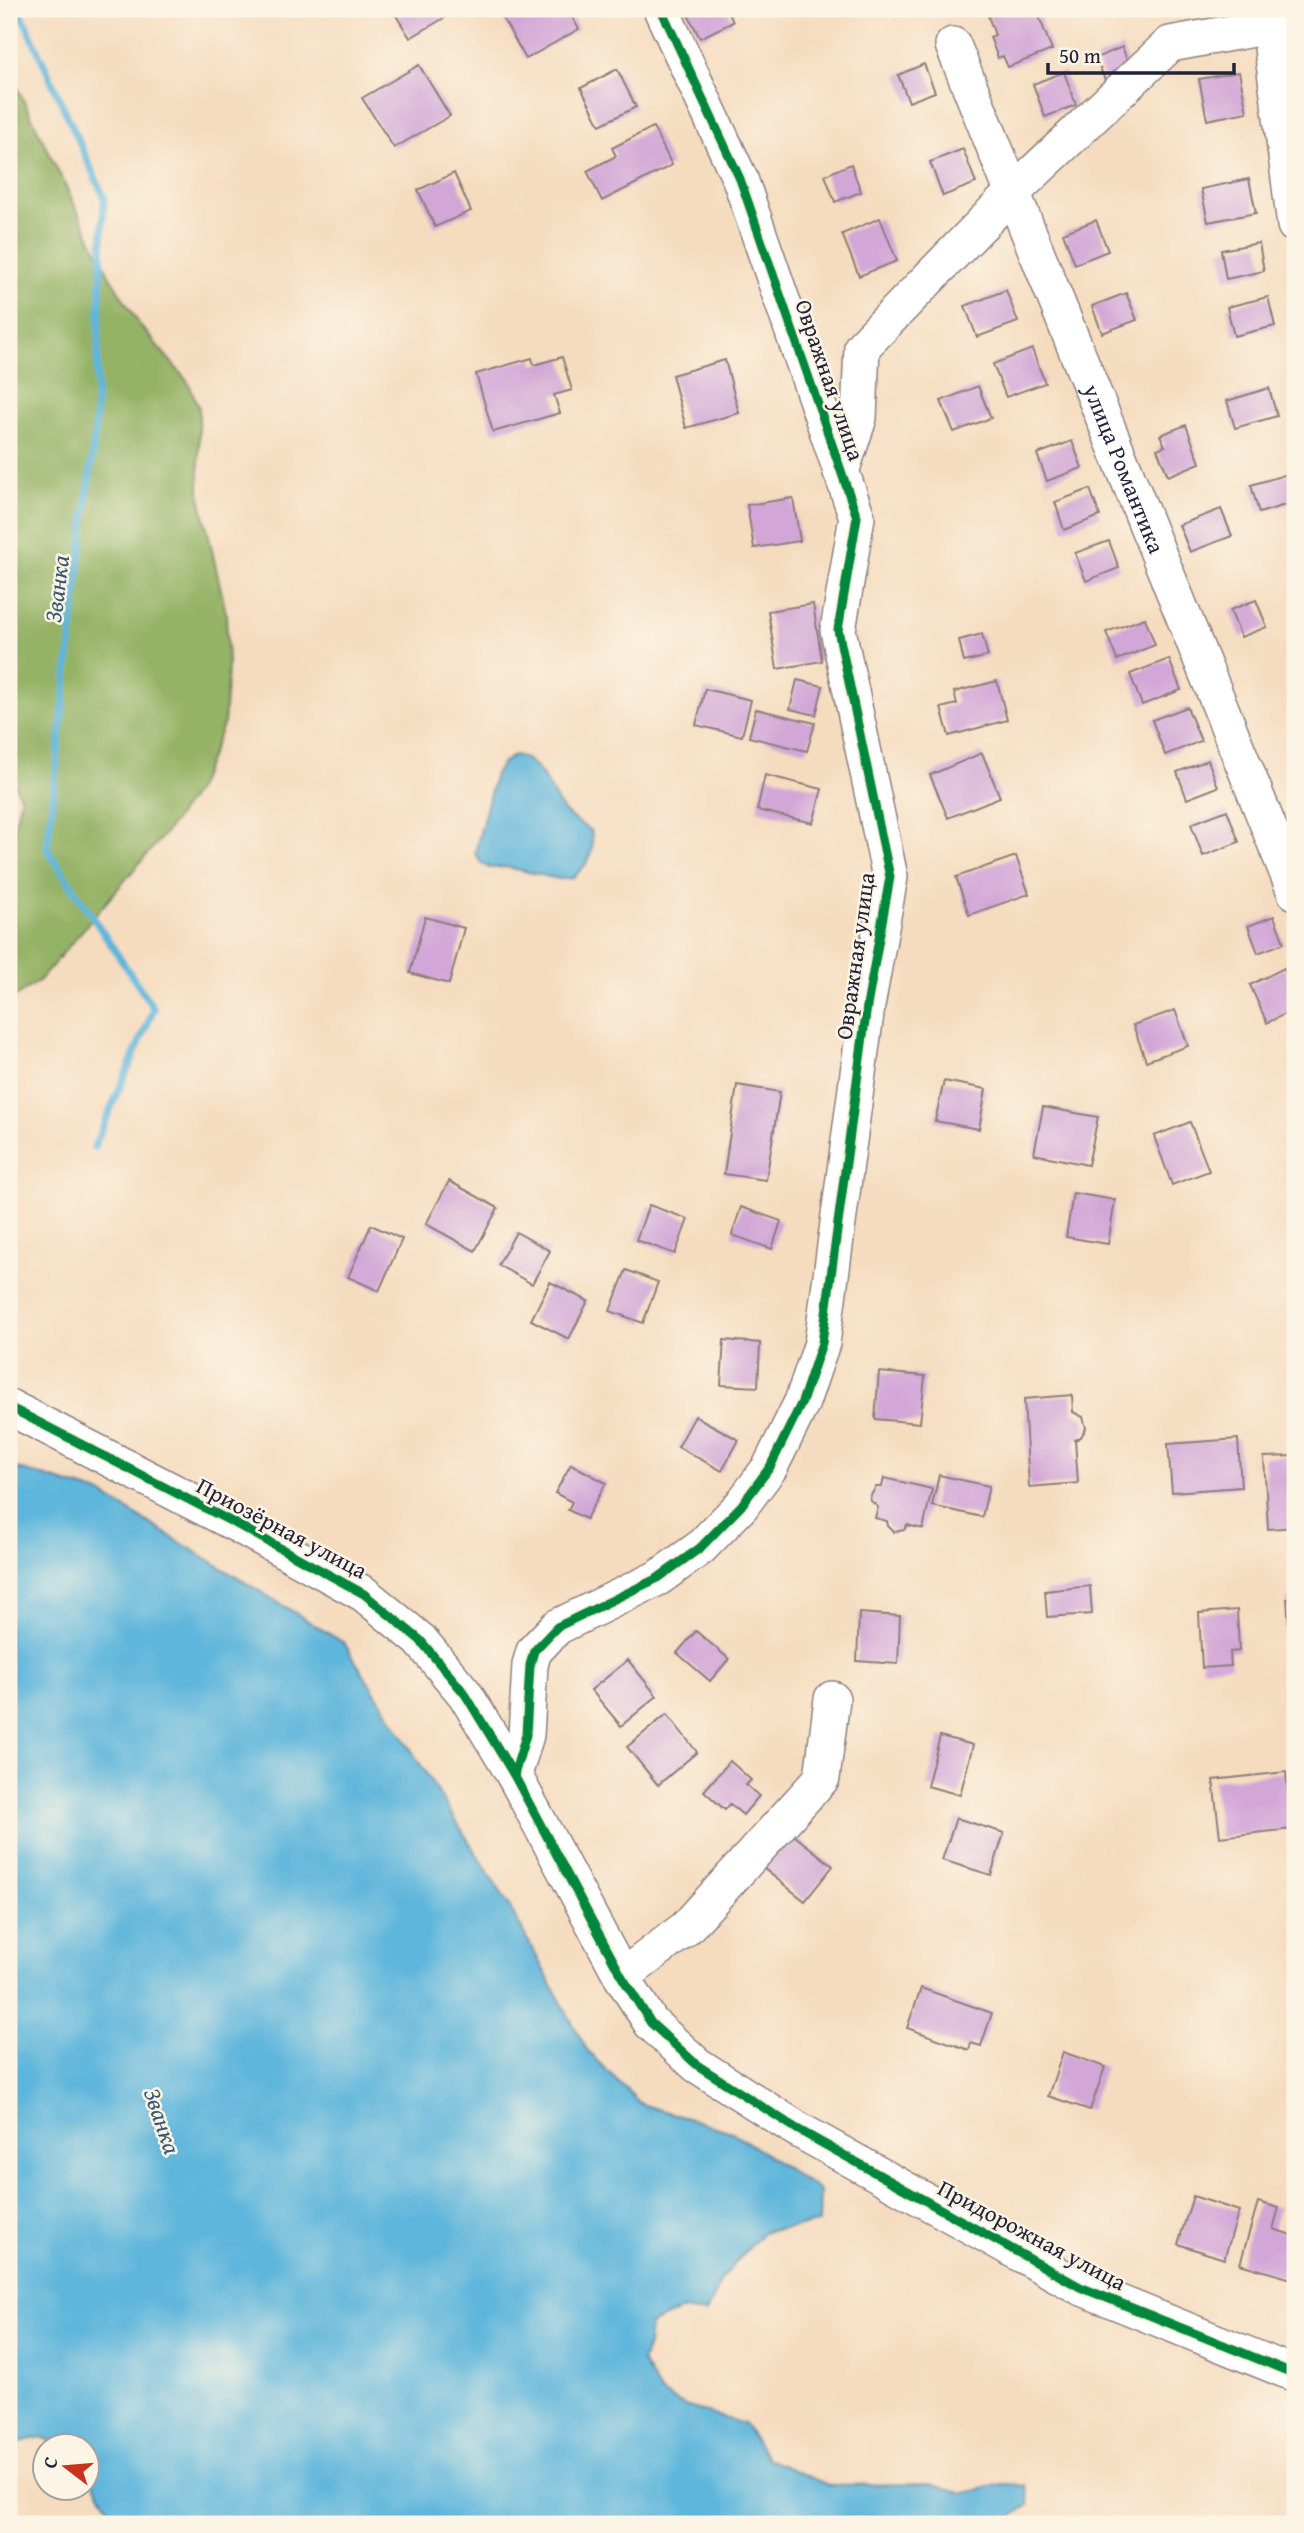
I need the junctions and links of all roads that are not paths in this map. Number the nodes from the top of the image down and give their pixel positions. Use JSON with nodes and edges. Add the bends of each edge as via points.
{"nodes":[{"id":1,"x":661,"y":9,"type":"edge"},
{"id":2,"x":1269,"y":17,"type":"edge"},
{"id":3,"x":953,"y":45,"type":"dead end"},
{"id":4,"x":1013,"y":192,"type":"junction"},
{"id":5,"x":1295,"y":225,"type":"edge"},
{"id":6,"x":841,"y":472,"type":"junction"},
{"id":7,"x":1281,"y":819,"type":"edge"},
{"id":8,"x":1295,"y":892,"type":"edge"},
{"id":9,"x":9,"y":1407,"type":"edge"},
{"id":10,"x":832,"y":1699,"type":"dead end"},
{"id":11,"x":514,"y":1774,"type":"junction"},
{"id":12,"x":622,"y":1977,"type":"junction"},
{"id":13,"x":1295,"y":2374,"type":"edge"}],
"edges":[{"from":1,"to":6,"type":"street","name":"Овражная улица","via":[[740,179]]},
{"from":2,"to":4,"type":"street","via":[[1170,44]]},
{"from":2,"to":5,"type":"street"},
{"from":3,"to":4,"type":"street","name":"улица Романтика"},
{"from":4,"to":6,"type":"street","via":[[862,347],[859,418]]},
{"from":4,"to":7,"type":"street","name":"улица Романтика"},
{"from":6,"to":11,"type":"street","name":"Овражная улица","via":[[858,517],[838,631],[890,877],[865,1020],[822,1343],[802,1402],[770,1467],[741,1506],[700,1548],[658,1578],[556,1627],[534,1651],[526,1735]]},
{"from":7,"to":8,"type":"street","name":"улица Романтика"},
{"from":9,"to":11,"type":"street","name":"Приозёрная улица","via":[[364,1594],[420,1640],[465,1694]]},
{"from":10,"to":12,"type":"street","via":[[822,1778],[686,1928]]},
{"from":11,"to":12,"type":"street","name":"Приозёрная улица"},
{"from":12,"to":13,"type":"street","name":"Придорожная улица","via":[[651,2023],[697,2065],[797,2129],[1080,2287]]}]}
